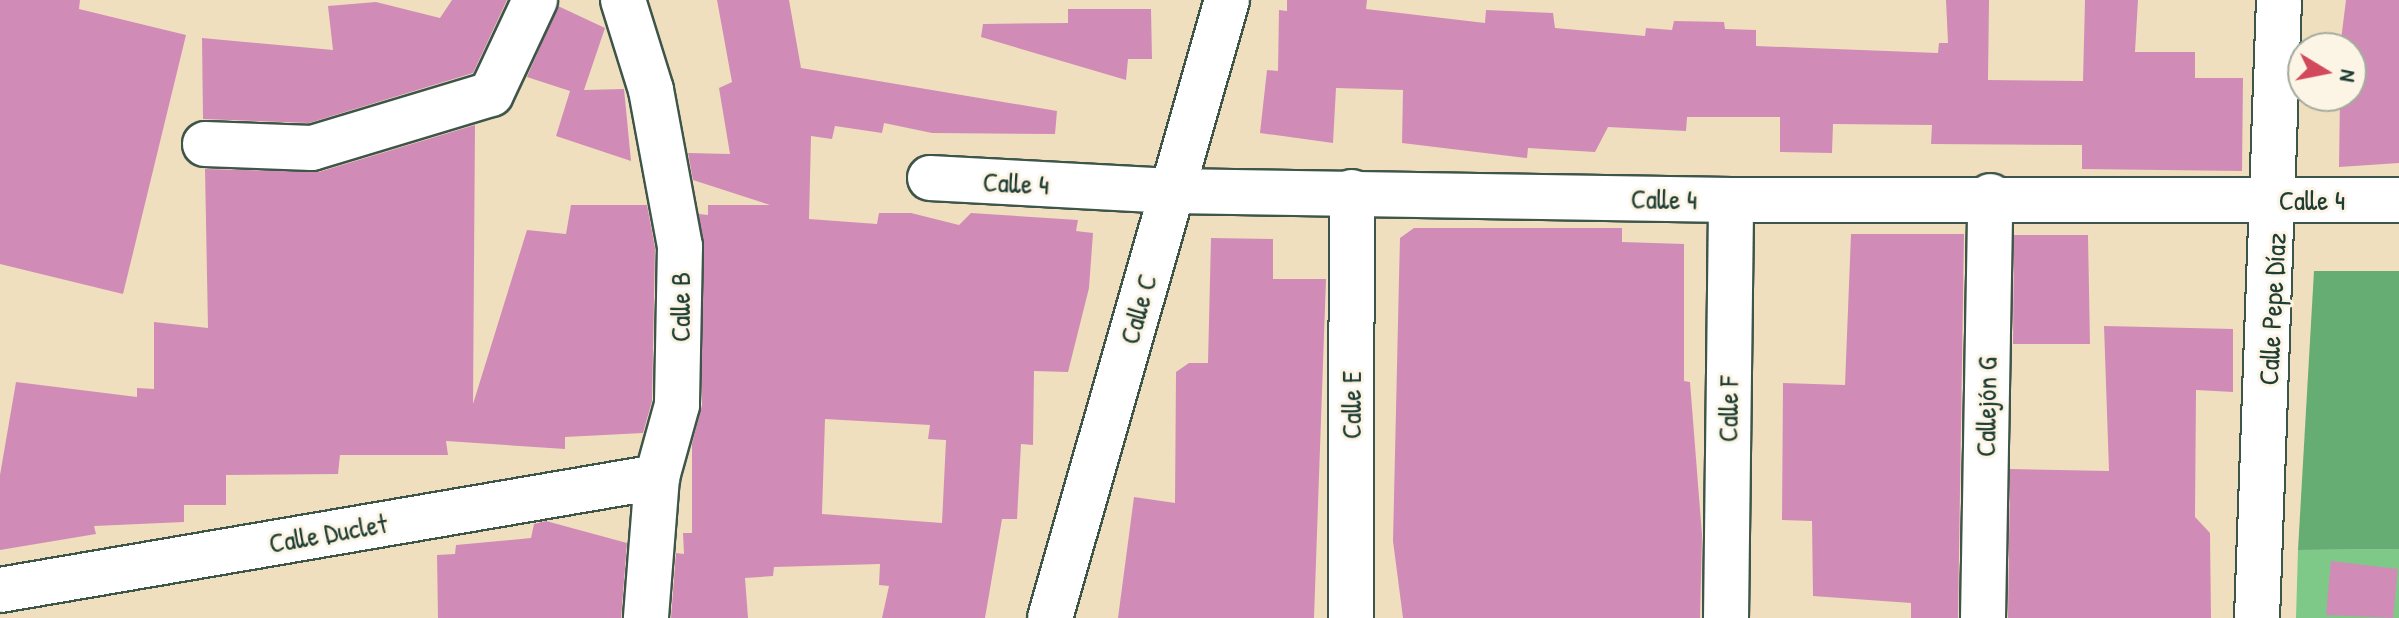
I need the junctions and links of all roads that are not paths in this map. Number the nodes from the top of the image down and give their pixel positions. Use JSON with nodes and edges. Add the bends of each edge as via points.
{"nodes":[{"id":1,"x":535,"y":0,"type":"edge"},
{"id":2,"x":623,"y":0,"type":"edge"},
{"id":3,"x":1227,"y":0,"type":"edge"},
{"id":4,"x":2279,"y":0,"type":"edge"},
{"id":5,"x":205,"y":144,"type":"dead end"},
{"id":6,"x":930,"y":178,"type":"dead end"},
{"id":7,"x":1172,"y":191,"type":"junction"},
{"id":8,"x":1352,"y":192,"type":"junction"},
{"id":9,"x":1990,"y":196,"type":"junction"},
{"id":10,"x":1731,"y":200,"type":"junction"},
{"id":11,"x":2277,"y":200,"type":"junction"},
{"id":12,"x":2399,"y":200,"type":"edge"},
{"id":13,"x":657,"y":477,"type":"junction"},
{"id":14,"x":0,"y":590,"type":"edge"},
{"id":15,"x":646,"y":618,"type":"edge"},
{"id":16,"x":1050,"y":618,"type":"edge"},
{"id":17,"x":1351,"y":618,"type":"edge"},
{"id":18,"x":1726,"y":618,"type":"edge"},
{"id":19,"x":1983,"y":618,"type":"edge"},
{"id":20,"x":2257,"y":618,"type":"edge"}],
"edges":[{"from":1,"to":5,"type":"street","via":[[491,94],[312,148]]},
{"from":2,"to":13,"type":"street","name":"Calle B","via":[[651,90],[680,246],[677,405]]},
{"from":3,"to":7,"type":"street","name":"Calle C"},
{"from":4,"to":11,"type":"street","name":"Calle Pepe Díaz"},
{"from":6,"to":7,"type":"street","name":"Calle 4"},
{"from":7,"to":8,"type":"street","name":"Calle 4"},
{"from":7,"to":16,"type":"street","name":"Calle C"},
{"from":8,"to":10,"type":"street","name":"Calle 4"},
{"from":8,"to":17,"type":"street","name":"Calle E"},
{"from":9,"to":10,"type":"street","name":"Calle 4"},
{"from":9,"to":11,"type":"street","name":"Calle 4"},
{"from":9,"to":19,"type":"street","name":"Callejón G"},
{"from":10,"to":18,"type":"street","name":"Calle F"},
{"from":11,"to":12,"type":"street","name":"Calle 4"},
{"from":11,"to":20,"type":"street","name":"Calle Pepe Díaz"},
{"from":13,"to":14,"type":"street","name":"Calle Duclet"},
{"from":13,"to":15,"type":"street","name":"Calle B"}]}
